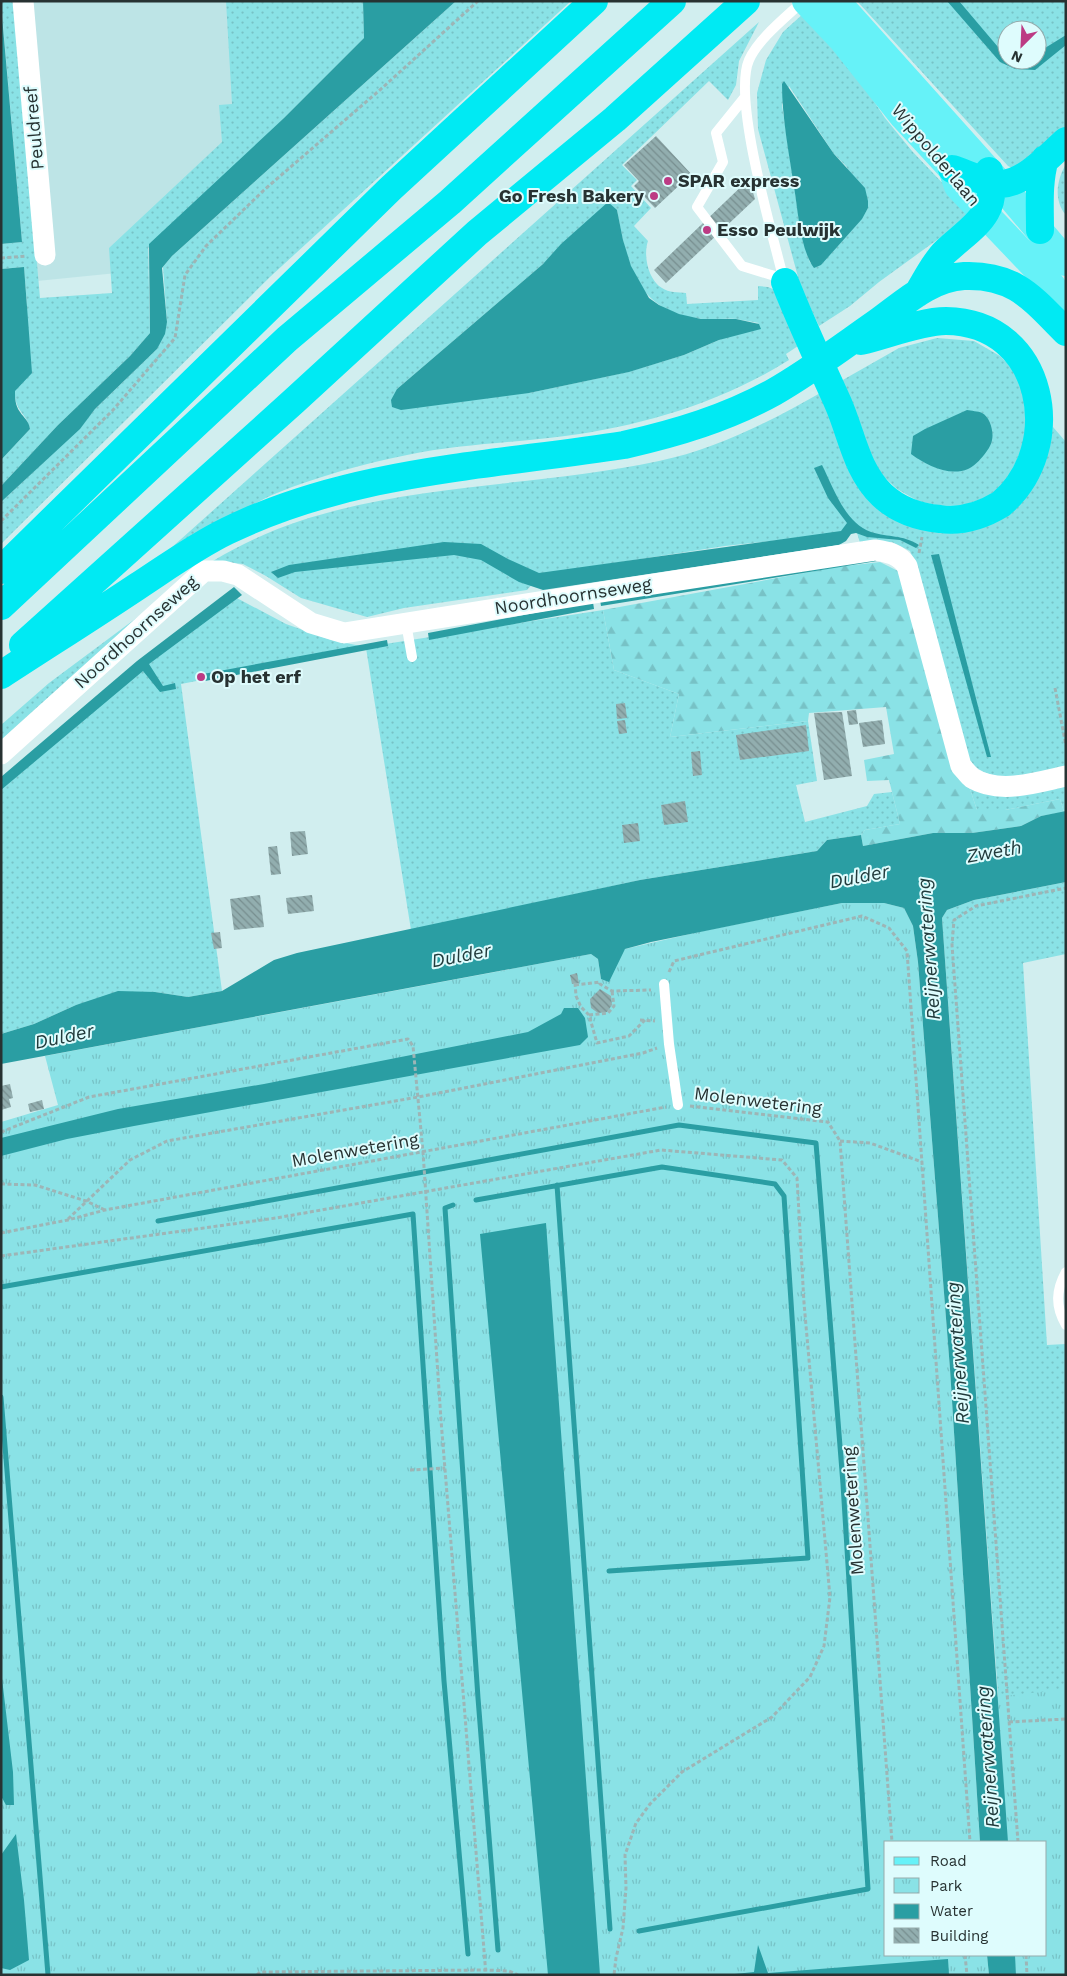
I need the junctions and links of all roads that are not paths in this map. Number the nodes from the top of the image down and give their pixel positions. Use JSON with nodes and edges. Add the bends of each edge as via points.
{"nodes":[{"id":1,"x":23,"y":1,"type":"edge"},
{"id":2,"x":594,"y":1,"type":"edge"},
{"id":3,"x":672,"y":1,"type":"edge"},
{"id":4,"x":746,"y":1,"type":"edge"},
{"id":5,"x":805,"y":1,"type":"edge"},
{"id":6,"x":836,"y":12,"type":"edge"},
{"id":7,"x":745,"y":97,"type":"junction"},
{"id":8,"x":1066,"y":141,"type":"edge"},
{"id":9,"x":1045,"y":159,"type":"junction"},
{"id":10,"x":952,"y":169,"type":"junction"},
{"id":11,"x":994,"y":179,"type":"junction"},
{"id":12,"x":985,"y":214,"type":"junction"},
{"id":13,"x":1040,"y":230,"type":"junction"},
{"id":14,"x":45,"y":255,"type":"road end"},
{"id":15,"x":1066,"y":262,"type":"edge"},
{"id":16,"x":785,"y":282,"type":"junction"},
{"id":17,"x":918,"y":293,"type":"junction"},
{"id":18,"x":1066,"y":309,"type":"edge"},
{"id":19,"x":1066,"y":332,"type":"edge"},
{"id":20,"x":844,"y":346,"type":"junction"},
{"id":21,"x":1,"y":570,"type":"edge"},
{"id":22,"x":1,"y":606,"type":"edge"},
{"id":23,"x":406,"y":623,"type":"junction"},
{"id":24,"x":412,"y":657,"type":"dead end"},
{"id":25,"x":1,"y":664,"type":"edge"},
{"id":26,"x":1,"y":675,"type":"edge"},
{"id":27,"x":1,"y":754,"type":"edge"},
{"id":28,"x":1066,"y":776,"type":"edge"},
{"id":29,"x":664,"y":987,"type":"road end"},
{"id":30,"x":678,"y":1105,"type":"road end"},
{"id":31,"x":1066,"y":1272,"type":"edge"},
{"id":32,"x":1066,"y":1325,"type":"edge"}],
"edges":[{"from":1,"to":14,"type":"street","name":"Peuldreef"},
{"from":2,"to":21,"type":"highway","via":[[390,189]]},
{"from":3,"to":22,"type":"highway","via":[[450,202],[288,339]]},
{"from":4,"to":25,"type":"highway","via":[[616,119],[477,233]]},
{"from":5,"to":6,"type":"main road","name":"Wippolderlaan"},
{"from":5,"to":7,"type":"lane","via":[[757,45],[748,60],[744,78]]},
{"from":6,"to":10,"type":"main road","name":"Wippolderlaan","via":[[842,39],[880,89]]},
{"from":6,"to":11,"type":"main road","name":"Wippolderlaan"},
{"from":7,"to":16,"type":"lane","via":[[755,158]]},
{"from":7,"to":16,"type":"lane","via":[[716,133],[723,162],[697,207],[742,266]]},
{"from":8,"to":9,"type":"highway"},
{"from":9,"to":11,"type":"highway","via":[[1014,180]]},
{"from":9,"to":13,"type":"highway","via":[[1040,194]]},
{"from":10,"to":11,"type":"highway"},
{"from":10,"to":12,"type":"main road","name":"Wippolderlaan","via":[[958,186]]},
{"from":11,"to":12,"type":"highway"},
{"from":11,"to":13,"type":"main road","name":"Wippolderlaan"},
{"from":12,"to":17,"type":"highway","via":[[972,230],[944,252]]},
{"from":12,"to":18,"type":"main road","name":"Wippolderlaan","via":[[1046,280]]},
{"from":13,"to":15,"type":"main road","name":"Wippolderlaan"},
{"from":16,"to":20,"type":"highway","via":[[839,405],[858,460],[870,481],[894,505],[921,516],[947,520],[977,516],[992,510],[1030,478],[1046,436],[1046,403],[1034,368],[1006,340],[978,327],[945,321]]},
{"from":17,"to":19,"type":"highway","via":[[958,277],[998,279],[1024,291]]},
{"from":17,"to":20,"type":"highway"},
{"from":20,"to":26,"type":"highway","via":[[775,391],[735,412],[685,430],[594,450],[422,472],[350,487],[296,503],[228,531],[179,558]]},
{"from":23,"to":24,"type":"lane"},
{"from":23,"to":27,"type":"street","name":"Noordhoornseweg","via":[[344,633],[311,623],[238,575],[223,571],[204,572]]},
{"from":23,"to":28,"type":"street","name":"Noordhoornseweg","via":[[875,550],[892,553],[907,566],[962,766],[972,777],[1012,787]]},
{"from":29,"to":30,"type":"lane"},
{"from":31,"to":32,"type":"lane","via":[[1057,1299]]}]}
